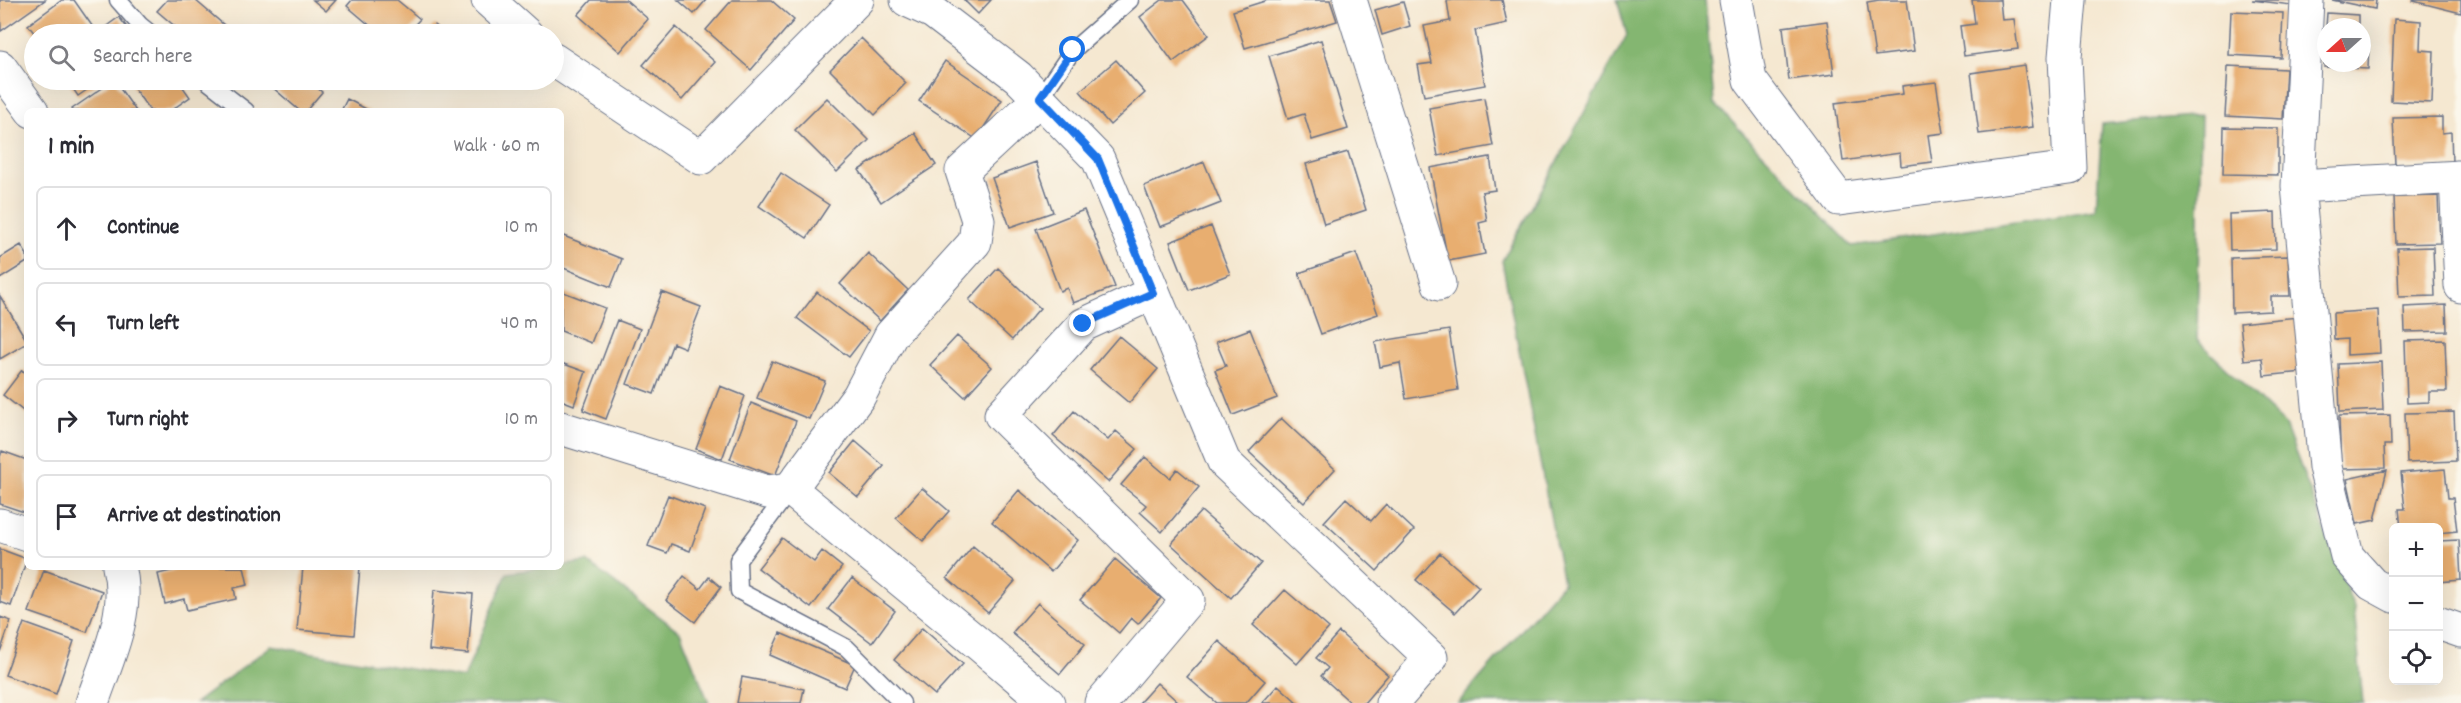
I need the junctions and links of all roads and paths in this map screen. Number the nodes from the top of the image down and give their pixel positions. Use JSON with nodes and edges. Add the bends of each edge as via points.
{"nodes":[{"id":1,"x":118,"y":0,"type":"edge"},
{"id":2,"x":488,"y":0,"type":"edge"},
{"id":3,"x":857,"y":0,"type":"edge"},
{"id":4,"x":907,"y":0,"type":"edge"},
{"id":5,"x":1130,"y":0,"type":"edge"},
{"id":6,"x":1350,"y":0,"type":"edge"},
{"id":7,"x":1736,"y":0,"type":"edge"},
{"id":8,"x":2070,"y":0,"type":"edge"},
{"id":9,"x":2307,"y":0,"type":"edge"},
{"id":10,"x":141,"y":24,"type":"edge"},
{"id":11,"x":515,"y":24,"type":"edge"},
{"id":12,"x":0,"y":67,"type":"edge"},
{"id":13,"x":564,"y":67,"type":"edge"},
{"id":14,"x":219,"y":90,"type":"edge"},
{"id":15,"x":1040,"y":98,"type":"junction"},
{"id":16,"x":30,"y":108,"type":"edge"},
{"id":17,"x":242,"y":108,"type":"edge"},
{"id":18,"x":2459,"y":177,"type":"edge"},
{"id":19,"x":2298,"y":186,"type":"junction"},
{"id":20,"x":1439,"y":284,"type":"dead end"},
{"id":21,"x":2461,"y":286,"type":"edge"},
{"id":22,"x":1153,"y":293,"type":"junction"},
{"id":23,"x":564,"y":429,"type":"edge"},
{"id":24,"x":790,"y":489,"type":"junction"},
{"id":25,"x":0,"y":525,"type":"edge"},
{"id":26,"x":24,"y":533,"type":"edge"},
{"id":27,"x":120,"y":570,"type":"edge"},
{"id":28,"x":2389,"y":593,"type":"edge"},
{"id":29,"x":2443,"y":625,"type":"edge"},
{"id":30,"x":2461,"y":631,"type":"edge"},
{"id":31,"x":92,"y":703,"type":"edge"},
{"id":32,"x":902,"y":703,"type":"edge"},
{"id":33,"x":1048,"y":703,"type":"edge"},
{"id":34,"x":1101,"y":703,"type":"edge"},
{"id":35,"x":1392,"y":703,"type":"edge"}],
"edges":[{"from":1,"to":10,"type":"lane"},
{"from":2,"to":11,"type":"street"},
{"from":3,"to":13,"type":"street","via":[[701,158]]},
{"from":4,"to":15,"type":"street","via":[[933,12],[1018,76]]},
{"from":5,"to":15,"type":"lane","via":[[1073,50]]},
{"from":6,"to":20,"type":"street"},
{"from":7,"to":8,"type":"street","via":[[1750,80],[1839,200],[2070,168],[2065,57]]},
{"from":9,"to":19,"type":"street"},
{"from":12,"to":16,"type":"street"},
{"from":14,"to":17,"type":"lane"},
{"from":15,"to":22,"type":"street","via":[[1098,159]]},
{"from":15,"to":24,"type":"street","via":[[963,171],[978,220],[975,242],[891,335],[859,396]]},
{"from":18,"to":19,"type":"street"},
{"from":18,"to":21,"type":"street"},
{"from":19,"to":28,"type":"street","via":[[2325,467],[2347,556],[2372,584]]},
{"from":22,"to":34,"type":"street","via":[[1083,324],[1001,415],[1188,600]]},
{"from":22,"to":35,"type":"street","via":[[1224,462],[1431,658]]},
{"from":23,"to":24,"type":"street","via":[[767,492]]},
{"from":24,"to":32,"type":"lane","via":[[738,560],[739,591],[848,648]]},
{"from":24,"to":33,"type":"street"},
{"from":25,"to":26,"type":"street"},
{"from":27,"to":31,"type":"street","via":[[123,582],[120,619]]},
{"from":29,"to":30,"type":"street"}]}
